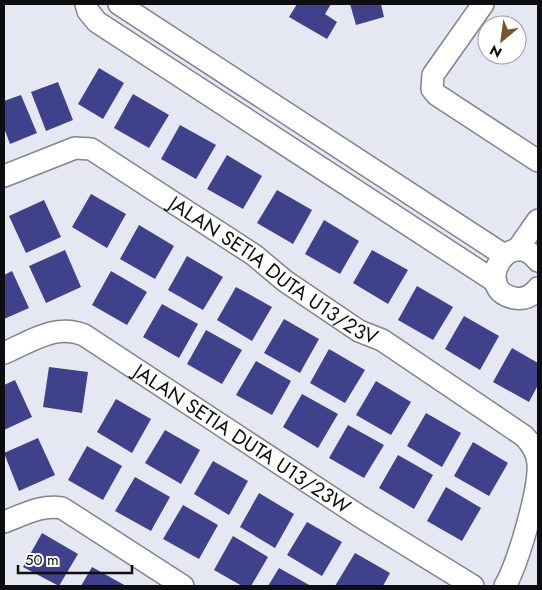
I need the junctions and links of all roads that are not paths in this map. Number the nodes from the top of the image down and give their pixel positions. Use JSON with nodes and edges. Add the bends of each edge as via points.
{"nodes":[{"id":1,"x":86,"y":4,"type":"edge"},
{"id":2,"x":119,"y":4,"type":"edge"},
{"id":3,"x":483,"y":4,"type":"edge"},
{"id":4,"x":337,"y":147,"type":"junction"},
{"id":5,"x":538,"y":160,"type":"edge"},
{"id":6,"x":323,"y":170,"type":"junction"},
{"id":7,"x":4,"y":176,"type":"edge"},
{"id":8,"x":538,"y":220,"type":"edge"},
{"id":9,"x":511,"y":253,"type":"junction"},
{"id":10,"x":538,"y":261,"type":"edge"},
{"id":11,"x":496,"y":282,"type":"junction"},
{"id":12,"x":534,"y":298,"type":"edge"},
{"id":13,"x":4,"y":353,"type":"edge"},
{"id":14,"x":4,"y":522,"type":"edge"},
{"id":15,"x":183,"y":586,"type":"edge"},
{"id":16,"x":473,"y":586,"type":"edge"},
{"id":17,"x":505,"y":586,"type":"edge"}],
"edges":[{"from":1,"to":6,"type":"street","via":[[97,22]]},
{"from":2,"to":4,"type":"street"},
{"from":3,"to":5,"type":"street","via":[[433,75],[432,89]]},
{"from":4,"to":6,"type":"street"},
{"from":4,"to":9,"type":"street"},
{"from":6,"to":11,"type":"street"},
{"from":7,"to":17,"type":"street","name":"JALAN SETIA DUTA U13/23V","via":[[75,148],[91,149],[245,250],[284,281],[359,331],[382,340],[524,436],[533,446],[538,462],[538,480],[534,502]]},
{"from":8,"to":9,"type":"street"},
{"from":9,"to":10,"type":"street","via":[[531,254]]},
{"from":9,"to":11,"type":"street","via":[[496,267]]},
{"from":11,"to":12,"type":"street","via":[[504,293],[518,298]]},
{"from":13,"to":16,"type":"street","name":"JALAN SETIA DUTA U13/23W","via":[[60,330],[84,335],[361,518]]},
{"from":14,"to":15,"type":"street","via":[[42,508],[62,508]]}]}
